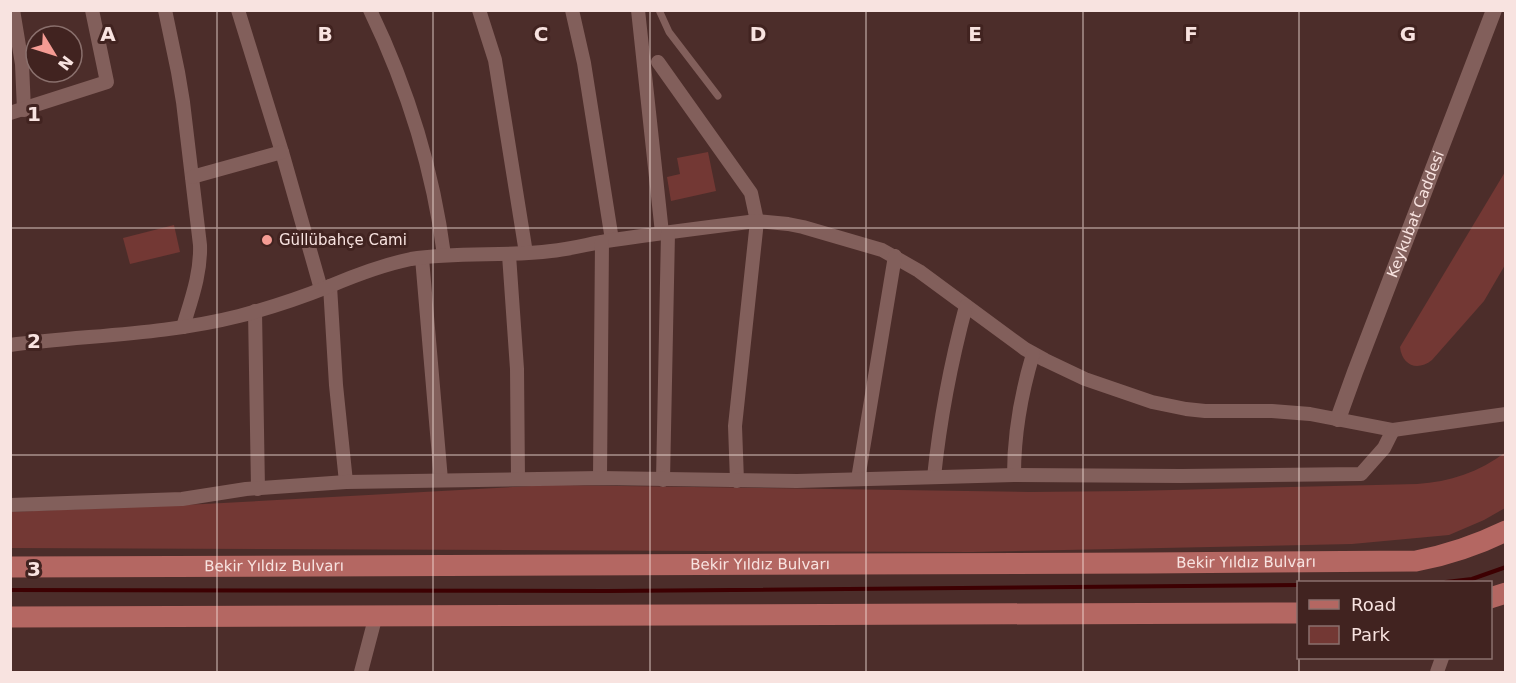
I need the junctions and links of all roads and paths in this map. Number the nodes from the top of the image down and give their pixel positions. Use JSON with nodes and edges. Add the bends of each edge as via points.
{"nodes":[{"id":1,"x":13,"y":10,"type":"edge"},
{"id":2,"x":92,"y":10,"type":"edge"},
{"id":3,"x":165,"y":10,"type":"edge"},
{"id":4,"x":238,"y":10,"type":"edge"},
{"id":5,"x":370,"y":10,"type":"edge"},
{"id":6,"x":479,"y":10,"type":"edge"},
{"id":7,"x":572,"y":10,"type":"edge"},
{"id":8,"x":638,"y":10,"type":"edge"},
{"id":9,"x":659,"y":10,"type":"edge"},
{"id":10,"x":1494,"y":10,"type":"edge"},
{"id":11,"x":658,"y":62,"type":"dead end"},
{"id":12,"x":718,"y":96,"type":"dead end"},
{"id":13,"x":17,"y":111,"type":"edge"},
{"id":14,"x":282,"y":152,"type":"junction"},
{"id":15,"x":192,"y":177,"type":"junction"},
{"id":16,"x":757,"y":221,"type":"junction"},
{"id":17,"x":665,"y":233,"type":"junction"},
{"id":18,"x":607,"y":241,"type":"junction"},
{"id":19,"x":526,"y":254,"type":"junction"},
{"id":20,"x":444,"y":255,"type":"junction"},
{"id":21,"x":509,"y":255,"type":"junction"},
{"id":22,"x":895,"y":256,"type":"junction"},
{"id":23,"x":422,"y":258,"type":"junction"},
{"id":24,"x":325,"y":288,"type":"junction"},
{"id":25,"x":966,"y":306,"type":"junction"},
{"id":26,"x":255,"y":311,"type":"junction"},
{"id":27,"x":183,"y":327,"type":"junction"},
{"id":28,"x":10,"y":345,"type":"edge"},
{"id":29,"x":1033,"y":354,"type":"junction"},
{"id":30,"x":1506,"y":414,"type":"edge"},
{"id":31,"x":1338,"y":419,"type":"junction"},
{"id":32,"x":1393,"y":430,"type":"junction"},
{"id":33,"x":1014,"y":475,"type":"junction"},
{"id":34,"x":934,"y":477,"type":"junction"},
{"id":35,"x":518,"y":478,"type":"junction"},
{"id":36,"x":600,"y":478,"type":"junction"},
{"id":37,"x":858,"y":479,"type":"junction"},
{"id":38,"x":441,"y":480,"type":"junction"},
{"id":39,"x":663,"y":480,"type":"junction"},
{"id":40,"x":737,"y":481,"type":"junction"},
{"id":41,"x":346,"y":482,"type":"junction"},
{"id":42,"x":258,"y":489,"type":"junction"},
{"id":43,"x":10,"y":505,"type":"edge"},
{"id":44,"x":1506,"y":531,"type":"edge"},
{"id":45,"x":10,"y":567,"type":"edge"},
{"id":46,"x":1297,"y":613,"type":"edge"},
{"id":47,"x":376,"y":615,"type":"junction"},
{"id":48,"x":10,"y":617,"type":"edge"},
{"id":49,"x":361,"y":672,"type":"edge"}],
"edges":[{"from":1,"to":13,"type":"street","via":[[22,64]]},
{"from":2,"to":13,"type":"street","via":[[107,82]]},
{"from":3,"to":15,"type":"street"},
{"from":4,"to":14,"type":"street"},
{"from":5,"to":20,"type":"street","via":[[395,64],[423,145]]},
{"from":6,"to":19,"type":"street","via":[[495,60]]},
{"from":7,"to":18,"type":"street","via":[[584,63]]},
{"from":8,"to":17,"type":"street"},
{"from":9,"to":12,"type":"lane","via":[[669,32]]},
{"from":10,"to":31,"type":"street","name":"Keykubat Caddesi"},
{"from":11,"to":16,"type":"street","via":[[751,193]]},
{"from":14,"to":15,"type":"street"},
{"from":14,"to":24,"type":"street"},
{"from":15,"to":27,"type":"street","via":[[201,256]]},
{"from":16,"to":17,"type":"street"},
{"from":16,"to":22,"type":"street","via":[[802,226]]},
{"from":16,"to":40,"type":"street","via":[[735,426]]},
{"from":17,"to":18,"type":"street"},
{"from":17,"to":39,"type":"street"},
{"from":18,"to":19,"type":"street"},
{"from":18,"to":36,"type":"street"},
{"from":19,"to":21,"type":"street"},
{"from":20,"to":21,"type":"street"},
{"from":20,"to":23,"type":"street"},
{"from":21,"to":35,"type":"street","via":[[517,369]]},
{"from":22,"to":25,"type":"street"},
{"from":22,"to":37,"type":"street"},
{"from":23,"to":24,"type":"street","via":[[379,267]]},
{"from":23,"to":38,"type":"street"},
{"from":24,"to":26,"type":"street"},
{"from":24,"to":41,"type":"street"},
{"from":25,"to":29,"type":"street"},
{"from":25,"to":34,"type":"street","via":[[945,393]]},
{"from":26,"to":27,"type":"street"},
{"from":26,"to":42,"type":"street"},
{"from":27,"to":28,"type":"street"},
{"from":29,"to":31,"type":"street","via":[[1085,379],[1168,406],[1205,411],[1288,412]]},
{"from":29,"to":33,"type":"street","via":[[1018,418]]},
{"from":30,"to":32,"type":"street"},
{"from":31,"to":32,"type":"street"},
{"from":32,"to":33,"type":"street","via":[[1384,448],[1361,474]]},
{"from":33,"to":34,"type":"street"},
{"from":34,"to":37,"type":"street"},
{"from":35,"to":36,"type":"street"},
{"from":35,"to":38,"type":"street"},
{"from":36,"to":39,"type":"street"},
{"from":37,"to":40,"type":"street"},
{"from":38,"to":41,"type":"street"},
{"from":39,"to":40,"type":"street"},
{"from":41,"to":42,"type":"street"},
{"from":42,"to":43,"type":"street","via":[[182,499]]},
{"from":44,"to":45,"type":"main road","name":"Bekir Yıldız Bulvarı","via":[[1468,548],[1416,561]]},
{"from":46,"to":47,"type":"main road"},
{"from":47,"to":48,"type":"main road"},
{"from":47,"to":49,"type":"street"}]}
